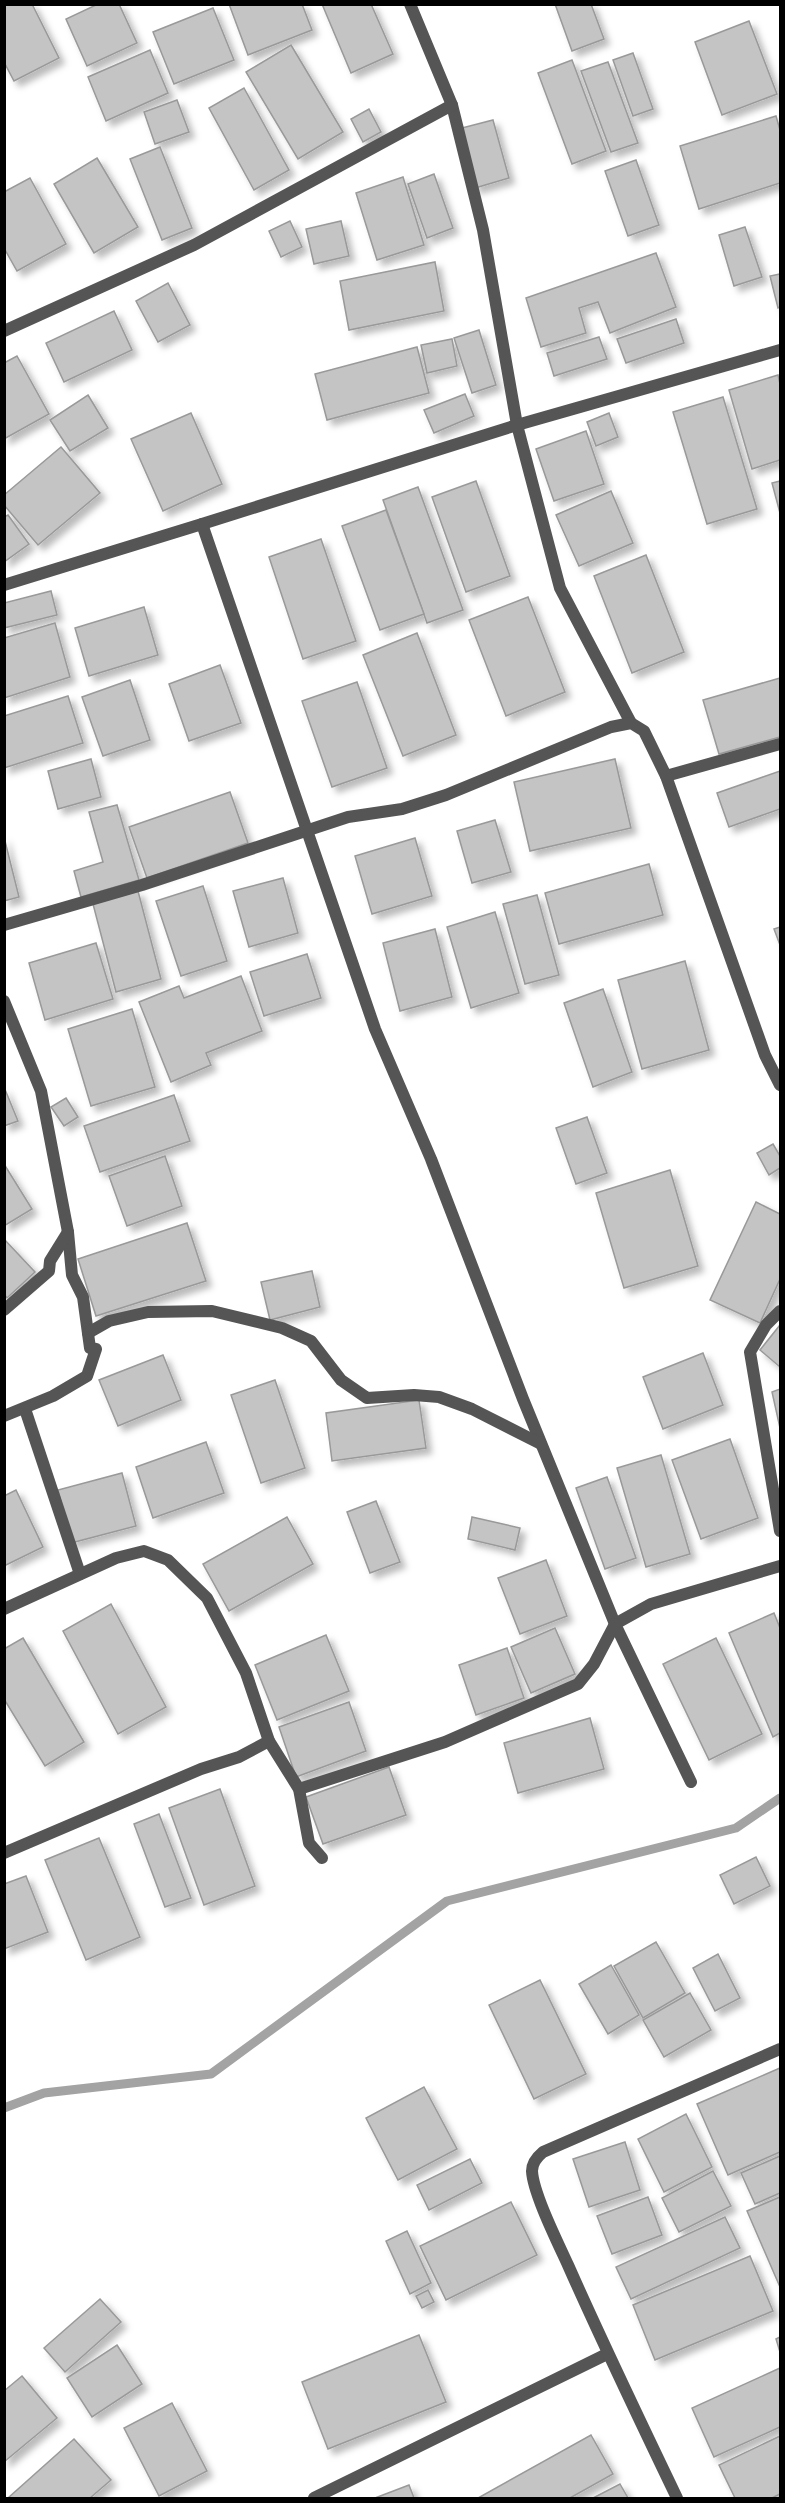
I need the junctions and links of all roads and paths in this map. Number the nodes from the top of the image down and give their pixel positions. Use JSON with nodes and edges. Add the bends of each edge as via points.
{"nodes":[{"id":1,"x":410,"y":4,"type":"edge"},
{"id":2,"x":452,"y":105,"type":"junction"},
{"id":3,"x":4,"y":331,"type":"edge"},
{"id":4,"x":780,"y":350,"type":"edge"},
{"id":5,"x":517,"y":425,"type":"junction"},
{"id":6,"x":202,"y":524,"type":"junction"},
{"id":7,"x":4,"y":585,"type":"edge"},
{"id":8,"x":631,"y":723,"type":"junction"},
{"id":9,"x":780,"y":744,"type":"edge"},
{"id":10,"x":666,"y":776,"type":"junction"},
{"id":11,"x":307,"y":832,"type":"junction"},
{"id":12,"x":4,"y":924,"type":"edge"},
{"id":13,"x":4,"y":1001,"type":"edge"},
{"id":14,"x":780,"y":1085,"type":"edge"},
{"id":15,"x":68,"y":1232,"type":"junction"},
{"id":16,"x":4,"y":1310,"type":"edge"},
{"id":17,"x":780,"y":1311,"type":"edge"},
{"id":18,"x":88,"y":1333,"type":"junction"},
{"id":19,"x":25,"y":1408,"type":"junction"},
{"id":20,"x":4,"y":1416,"type":"edge"},
{"id":21,"x":541,"y":1444,"type":"junction"},
{"id":22,"x":780,"y":1531,"type":"edge"},
{"id":23,"x":780,"y":1566,"type":"edge"},
{"id":24,"x":80,"y":1574,"type":"junction"},
{"id":25,"x":4,"y":1609,"type":"edge"},
{"id":26,"x":615,"y":1624,"type":"junction"},
{"id":27,"x":269,"y":1741,"type":"junction"},
{"id":28,"x":691,"y":1782,"type":"dead end"},
{"id":29,"x":299,"y":1789,"type":"junction"},
{"id":30,"x":4,"y":1853,"type":"edge"},
{"id":31,"x":322,"y":1858,"type":"dead end"},
{"id":32,"x":780,"y":2049,"type":"edge"},
{"id":33,"x":607,"y":2354,"type":"junction"},
{"id":34,"x":314,"y":2499,"type":"edge"},
{"id":35,"x":677,"y":2499,"type":"edge"}],
"edges":[{"from":1,"to":2,"type":"street"},
{"from":2,"to":3,"type":"street","via":[[194,245]]},
{"from":2,"to":5,"type":"street","via":[[483,230]]},
{"from":4,"to":5,"type":"street"},
{"from":5,"to":6,"type":"street"},
{"from":5,"to":8,"type":"street","via":[[560,588]]},
{"from":6,"to":7,"type":"street"},
{"from":6,"to":11,"type":"street"},
{"from":8,"to":10,"type":"street","via":[[644,731]]},
{"from":8,"to":11,"type":"street","via":[[611,727],[446,795],[402,809],[348,817]]},
{"from":9,"to":10,"type":"street"},
{"from":10,"to":14,"type":"street","via":[[765,1055]]},
{"from":11,"to":12,"type":"street"},
{"from":11,"to":21,"type":"street","via":[[375,1029],[465,1245]]},
{"from":13,"to":15,"type":"street","via":[[41,1091]]},
{"from":15,"to":16,"type":"street","via":[[50,1261],[49,1271]]},
{"from":15,"to":18,"type":"street","via":[[72,1275],[83,1297]]},
{"from":17,"to":22,"type":"street","via":[[766,1324],[750,1352]]},
{"from":18,"to":19,"type":"street","via":[[90,1348],[96,1349],[87,1376]]},
{"from":18,"to":21,"type":"street","via":[[109,1321],[148,1312],[212,1311],[282,1328],[311,1341],[341,1380],[367,1398],[439,1397]]},
{"from":19,"to":20,"type":"street"},
{"from":19,"to":24,"type":"street"},
{"from":21,"to":26,"type":"street"},
{"from":23,"to":26,"type":"street","via":[[651,1604]]},
{"from":24,"to":25,"type":"street"},
{"from":24,"to":27,"type":"street","via":[[144,1551],[168,1560],[207,1598],[246,1673]]},
{"from":26,"to":28,"type":"street"},
{"from":26,"to":29,"type":"street","via":[[594,1664],[578,1684],[445,1742]]},
{"from":27,"to":29,"type":"street"},
{"from":27,"to":30,"type":"street","via":[[239,1757],[201,1769]]},
{"from":29,"to":31,"type":"street","via":[[309,1843]]},
{"from":32,"to":33,"type":"street","via":[[543,2152],[535,2159],[535,2184]]},
{"from":33,"to":34,"type":"street"},
{"from":33,"to":35,"type":"street"}]}
